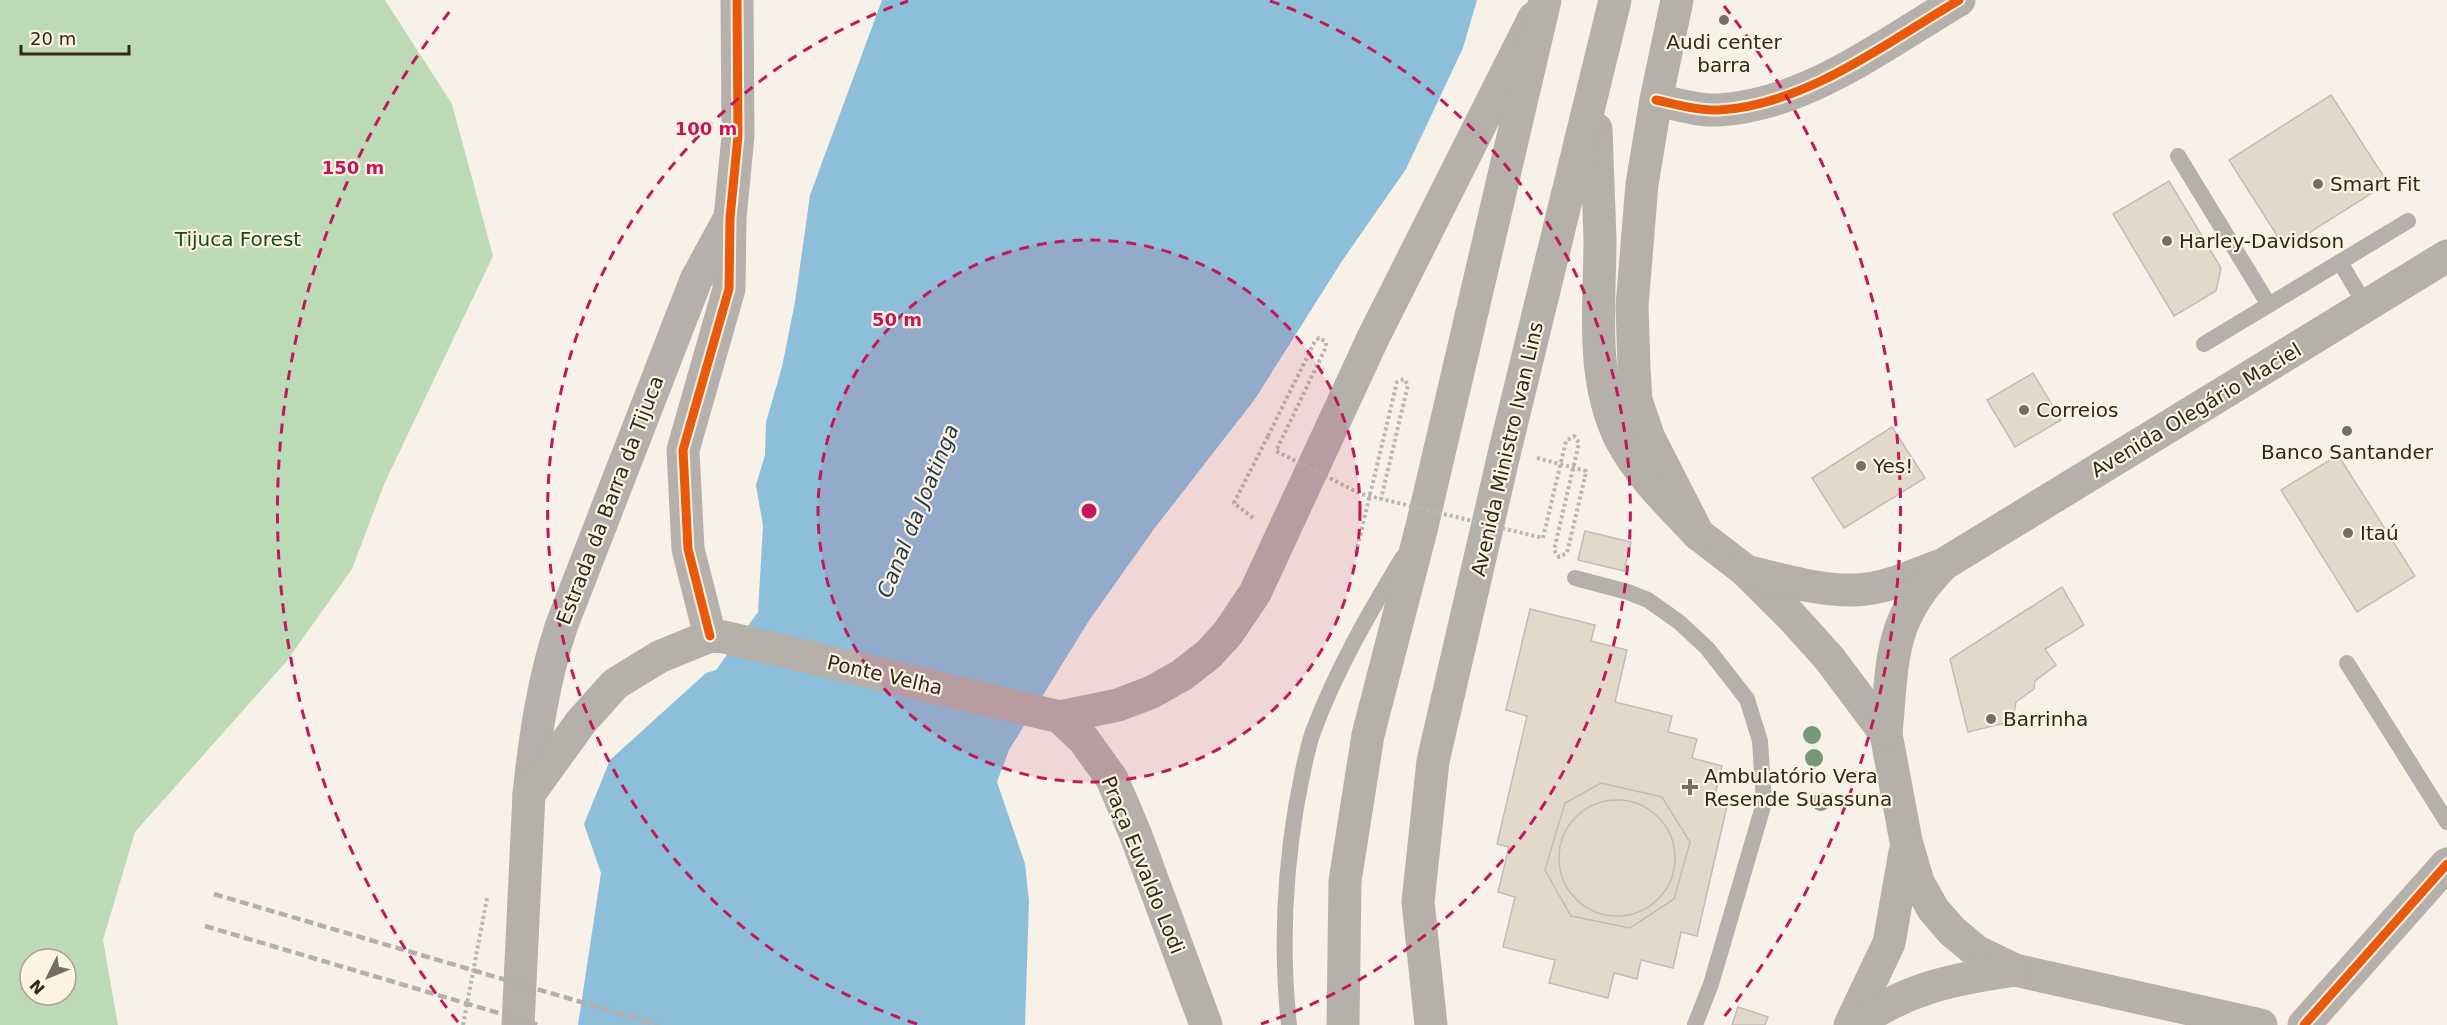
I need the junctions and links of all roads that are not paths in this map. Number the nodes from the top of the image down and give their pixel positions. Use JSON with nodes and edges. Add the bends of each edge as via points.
{"nodes":[{"id":1,"x":737,"y":0,"type":"edge"},
{"id":2,"x":1544,"y":0,"type":"edge"},
{"id":3,"x":1616,"y":0,"type":"edge"},
{"id":4,"x":1677,"y":0,"type":"edge"},
{"id":5,"x":1959,"y":0,"type":"edge"},
{"id":6,"x":1595,"y":89,"type":"junction"},
{"id":7,"x":1656,"y":100,"type":"junction"},
{"id":8,"x":2178,"y":156,"type":"dead end"},
{"id":9,"x":729,"y":218,"type":"junction"},
{"id":10,"x":2408,"y":221,"type":"dead end"},
{"id":11,"x":2447,"y":256,"type":"edge"},
{"id":12,"x":2340,"y":262,"type":"junction"},
{"id":13,"x":2269,"y":305,"type":"junction"},
{"id":14,"x":2366,"y":306,"type":"junction"},
{"id":15,"x":2205,"y":344,"type":"dead end"},
{"id":16,"x":1422,"y":526,"type":"junction"},
{"id":17,"x":1698,"y":534,"type":"junction"},
{"id":18,"x":1944,"y":564,"type":"junction"},
{"id":19,"x":1746,"y":571,"type":"junction"},
{"id":20,"x":1575,"y":578,"type":"dead end"},
{"id":21,"x":717,"y":636,"type":"junction"},
{"id":22,"x":2347,"y":663,"type":"dead end"},
{"id":23,"x":1050,"y":714,"type":"junction"},
{"id":24,"x":1886,"y":734,"type":"junction"},
{"id":25,"x":530,"y":794,"type":"junction"},
{"id":26,"x":2447,"y":822,"type":"edge"},
{"id":27,"x":1906,"y":841,"type":"junction"},
{"id":28,"x":2447,"y":864,"type":"edge"},
{"id":29,"x":2015,"y":970,"type":"junction"},
{"id":30,"x":518,"y":1025,"type":"edge"},
{"id":31,"x":1206,"y":1025,"type":"edge"},
{"id":32,"x":1289,"y":1025,"type":"edge"},
{"id":33,"x":1343,"y":1025,"type":"edge"},
{"id":34,"x":1431,"y":1025,"type":"edge"},
{"id":35,"x":1695,"y":1025,"type":"edge"},
{"id":36,"x":1852,"y":1025,"type":"edge"},
{"id":37,"x":2261,"y":1025,"type":"edge"},
{"id":38,"x":2304,"y":1025,"type":"edge"}],
"edges":[{"from":1,"to":9,"type":"street","name":"Estrada da Barra da Tijuca","via":[[738,136]]},
{"from":2,"to":16,"type":"highway"},
{"from":2,"to":23,"type":"main road","via":[[1373,338],[1255,593],[1228,633],[1182,675],[1152,692],[1118,705]]},
{"from":3,"to":6,"type":"highway","name":"Avenida Ministro Ivan Lins"},
{"from":4,"to":7,"type":"main road"},
{"from":5,"to":7,"type":"street","via":[[1801,91],[1751,107],[1716,111]]},
{"from":6,"to":17,"type":"highway","via":[[1600,240],[1597,315],[1609,407],[1620,438],[1642,473]]},
{"from":6,"to":34,"type":"highway","name":"Avenida Ministro Ivan Lins","via":[[1433,761],[1418,902]]},
{"from":7,"to":17,"type":"main road","via":[[1642,184],[1632,306],[1636,400],[1664,469]]},
{"from":8,"to":13,"type":"lane"},
{"from":9,"to":21,"type":"street","name":"Estrada da Barra da Tijuca","via":[[729,289],[683,450],[688,549]]},
{"from":9,"to":25,"type":"street","name":"Estrada da Barra da Tijuca","via":[[696,280],[550,658],[535,739]]},
{"from":10,"to":12,"type":"lane"},
{"from":11,"to":14,"type":"main road","name":"Avenida Olegário Maciel"},
{"from":12,"to":13,"type":"lane"},
{"from":12,"to":14,"type":"lane"},
{"from":13,"to":15,"type":"lane"},
{"from":14,"to":18,"type":"main road","name":"Avenida Olegário Maciel"},
{"from":16,"to":32,"type":"lane","via":[[1371,611],[1313,733],[1290,845],[1282,937]]},
{"from":16,"to":33,"type":"highway","via":[[1368,735],[1345,881]]},
{"from":17,"to":19,"type":"main road"},
{"from":18,"to":19,"type":"main road","name":"Avenida Olegário Maciel","via":[[1888,584],[1857,590],[1825,588]]},
{"from":18,"to":24,"type":"main road","name":"Avenida Olegário Maciel","via":[[1922,586],[1899,630]]},
{"from":19,"to":24,"type":"main road","via":[[1829,658]]},
{"from":20,"to":35,"type":"lane","via":[[1648,600],[1679,622],[1707,648],[1747,699],[1760,741],[1764,803],[1711,984]]},
{"from":21,"to":23,"type":"main road","name":"Ponte Velha"},
{"from":21,"to":25,"type":"main road","via":[[659,657],[615,684],[581,722]]},
{"from":22,"to":26,"type":"lane"},
{"from":23,"to":31,"type":"main road","name":"Praça Euvaldo Lodi","via":[[1084,741],[1112,780]]},
{"from":24,"to":27,"type":"main road"},
{"from":25,"to":30,"type":"main road","name":"Estrada da Barra da Tijuca"},
{"from":27,"to":29,"type":"main road","via":[[1918,882],[1933,909],[1976,951]]},
{"from":27,"to":36,"type":"main road","via":[[1889,943]]},
{"from":28,"to":38,"type":"street"},
{"from":29,"to":36,"type":"main road","via":[[1928,986]]},
{"from":29,"to":37,"type":"main road"}]}
